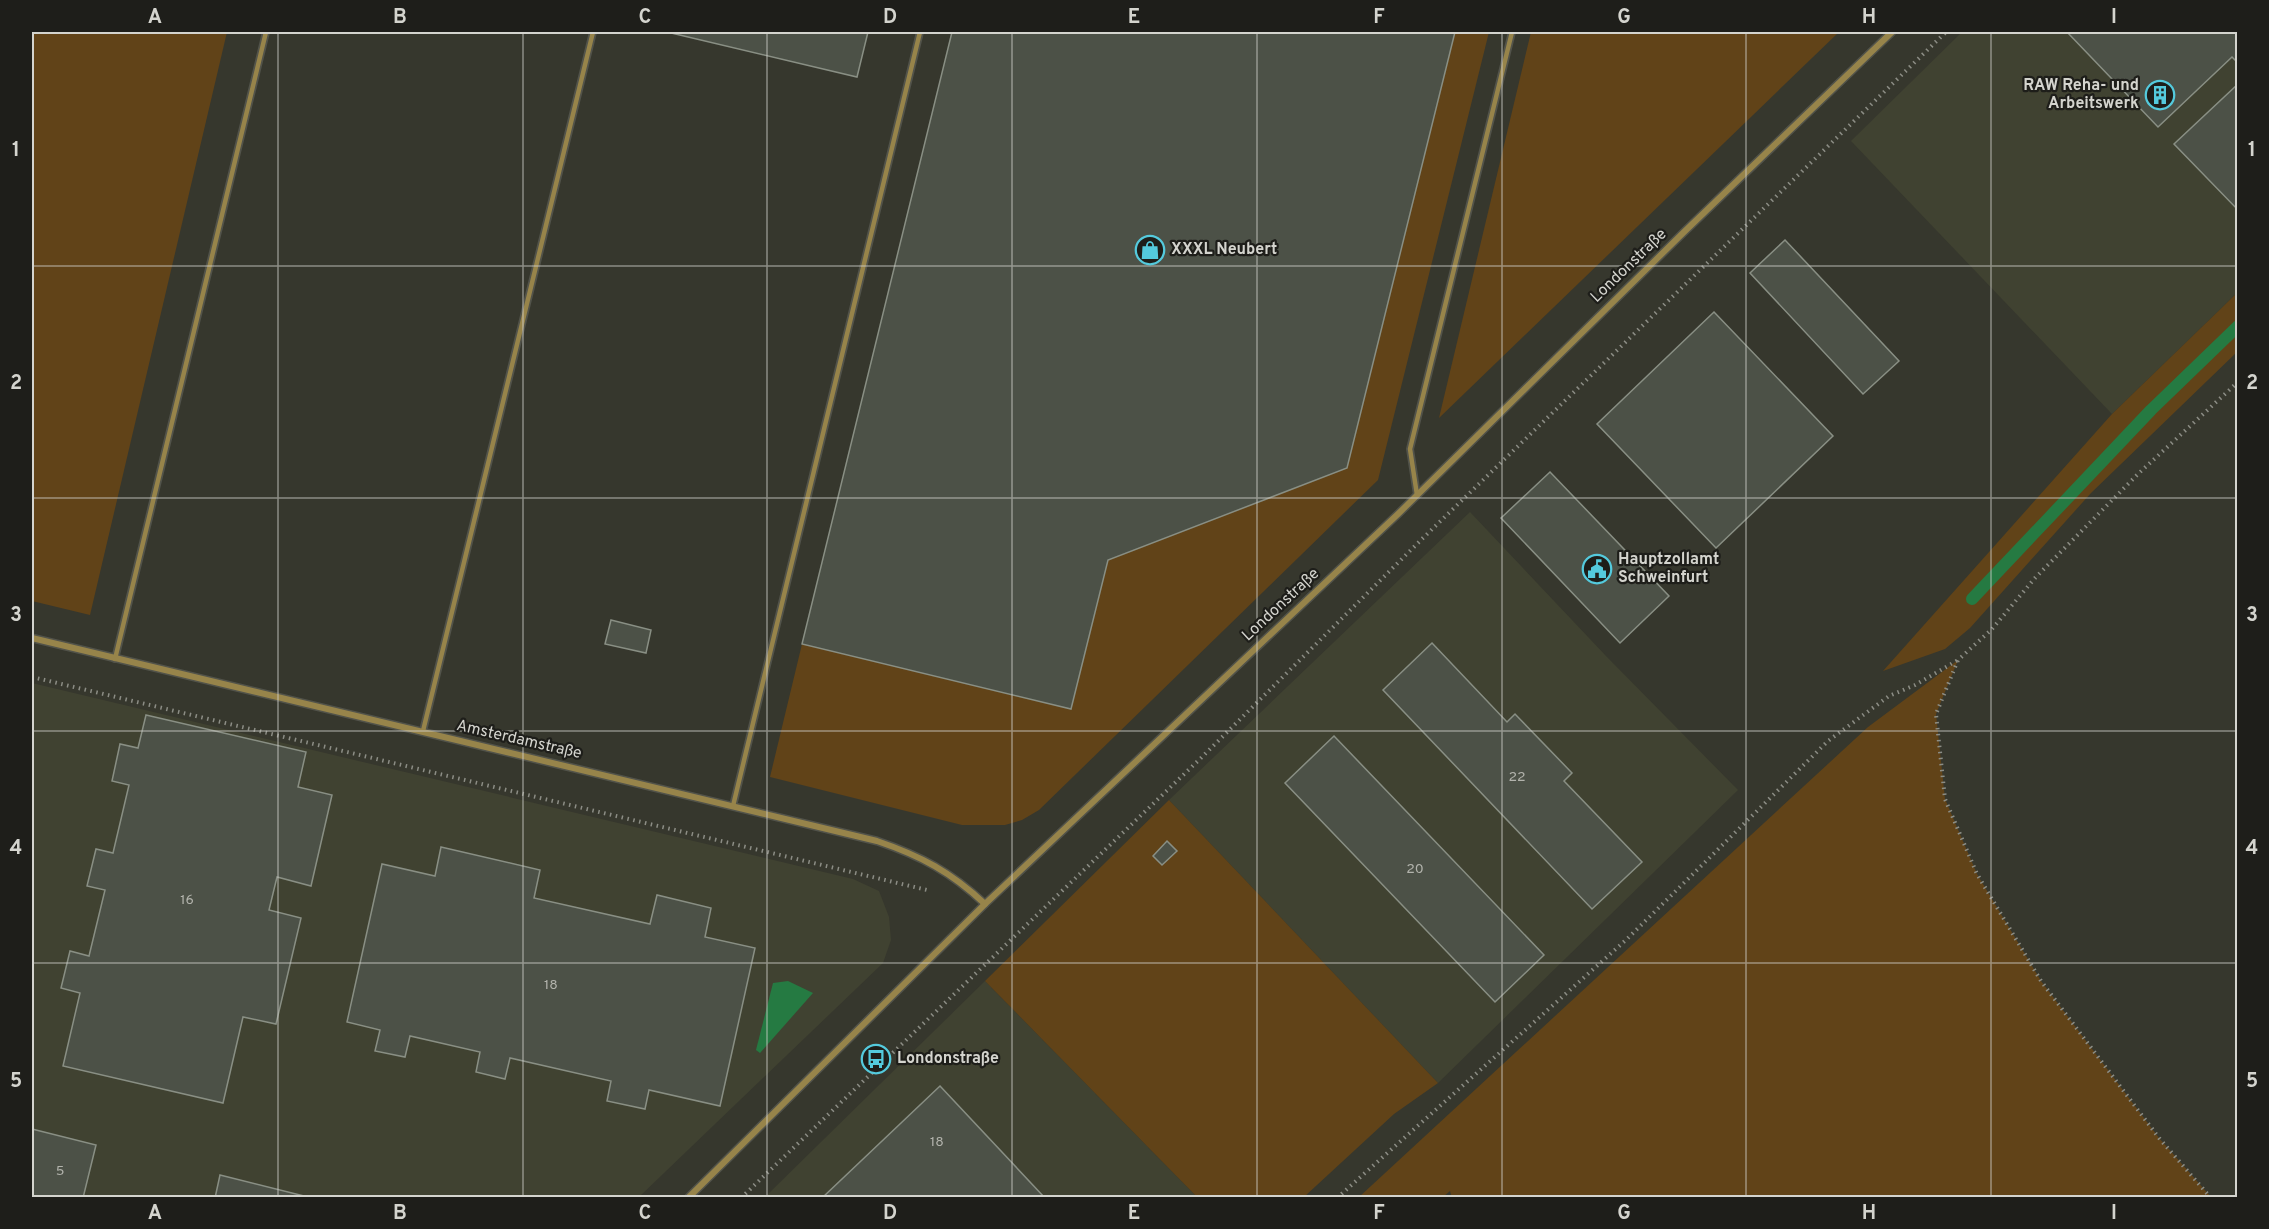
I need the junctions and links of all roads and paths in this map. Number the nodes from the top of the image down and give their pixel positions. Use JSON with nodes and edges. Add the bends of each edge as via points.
{"nodes":[{"id":1,"x":266,"y":32,"type":"edge"},
{"id":2,"x":593,"y":32,"type":"edge"},
{"id":3,"x":920,"y":32,"type":"edge"},
{"id":4,"x":1512,"y":32,"type":"edge"},
{"id":5,"x":1892,"y":32,"type":"edge"},
{"id":6,"x":1946,"y":32,"type":"edge"},
{"id":7,"x":2238,"y":382,"type":"edge"},
{"id":8,"x":1417,"y":495,"type":"junction"},
{"id":9,"x":32,"y":639,"type":"edge"},
{"id":10,"x":115,"y":658,"type":"junction"},
{"id":11,"x":1958,"y":660,"type":"junction"},
{"id":12,"x":32,"y":677,"type":"edge"},
{"id":13,"x":423,"y":731,"type":"junction"},
{"id":14,"x":733,"y":806,"type":"junction"},
{"id":15,"x":861,"y":873,"type":"dead end"},
{"id":16,"x":985,"y":904,"type":"junction"},
{"id":17,"x":688,"y":1197,"type":"edge"},
{"id":18,"x":741,"y":1197,"type":"edge"},
{"id":19,"x":1337,"y":1197,"type":"edge"},
{"id":20,"x":2211,"y":1197,"type":"edge"}],
"edges":[{"from":1,"to":10,"type":"lane"},
{"from":2,"to":13,"type":"lane"},
{"from":3,"to":14,"type":"lane"},
{"from":4,"to":8,"type":"lane","via":[[1410,449]]},
{"from":5,"to":8,"type":"street","name":"Londonstraße"},
{"from":6,"to":18,"type":"path","via":[[1202,757]]},
{"from":7,"to":11,"type":"path","via":[[2138,474]]},
{"from":8,"to":16,"type":"street","name":"Londonstraße"},
{"from":9,"to":10,"type":"street","name":"Amsterdamstraße"},
{"from":10,"to":13,"type":"street","name":"Amsterdamstraße"},
{"from":11,"to":19,"type":"path","via":[[1890,696],[1828,741],[1627,939]]},
{"from":11,"to":20,"type":"path","via":[[1936,714],[1945,799],[1977,874],[2040,981],[2159,1138]]},
{"from":12,"to":15,"type":"path"},
{"from":13,"to":14,"type":"street","name":"Amsterdamstraße"},
{"from":14,"to":16,"type":"street","name":"Amsterdamstraße","via":[[917,855],[960,880]]},
{"from":16,"to":17,"type":"street","name":"Londonstraße"}]}
